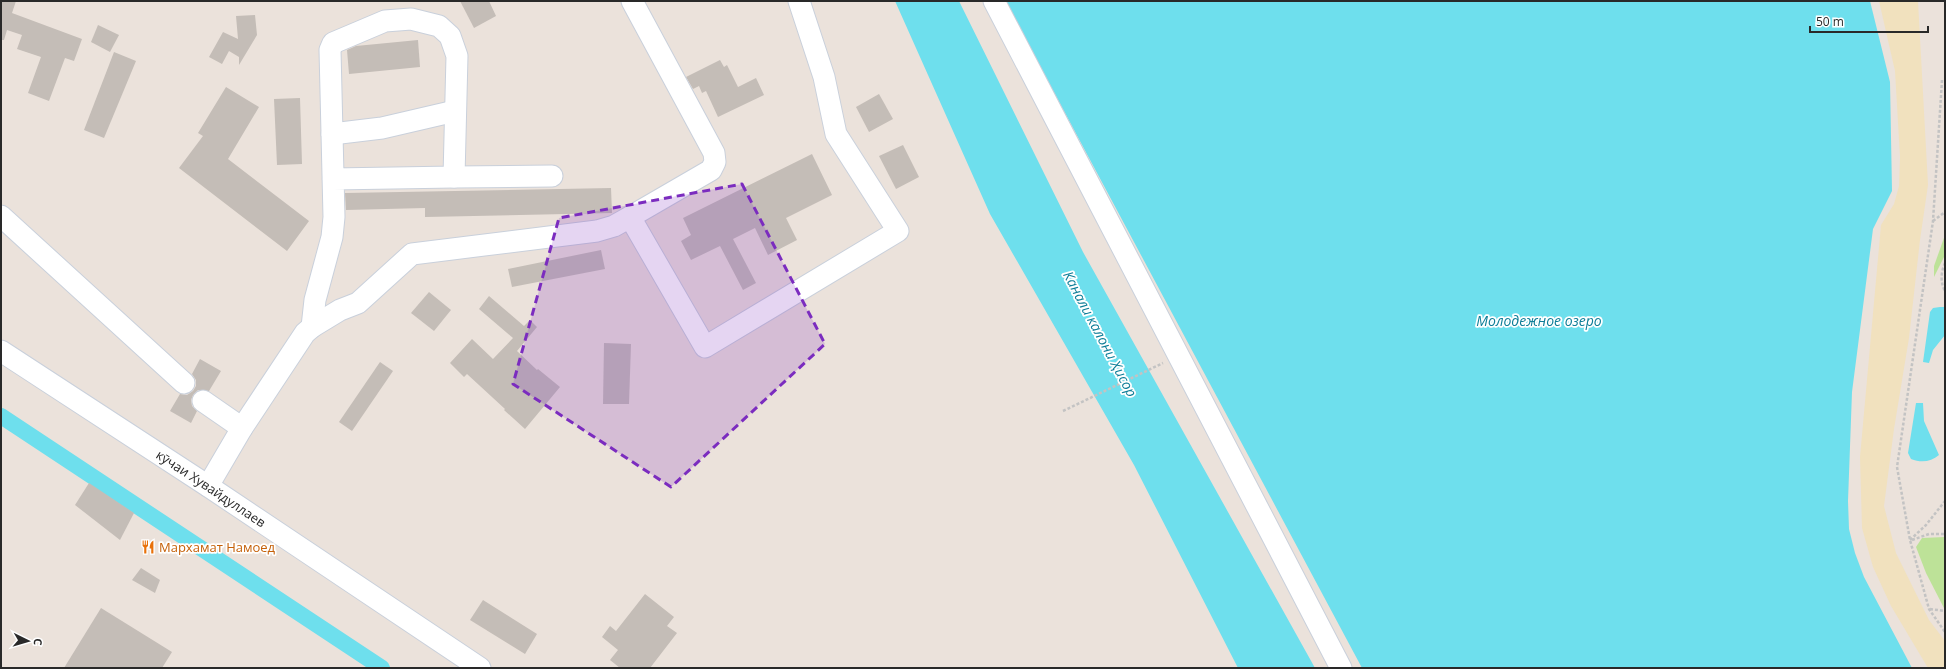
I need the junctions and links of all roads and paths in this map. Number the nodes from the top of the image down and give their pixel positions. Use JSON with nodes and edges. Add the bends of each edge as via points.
{"nodes":[{"id":1,"x":632,"y":1,"type":"edge"},
{"id":2,"x":799,"y":1,"type":"edge"},
{"id":3,"x":994,"y":1,"type":"edge"},
{"id":4,"x":1942,"y":80,"type":"dead end"},
{"id":5,"x":455,"y":111,"type":"junction"},
{"id":6,"x":332,"y":134,"type":"junction"},
{"id":7,"x":552,"y":176,"type":"dead end"},
{"id":8,"x":454,"y":177,"type":"junction"},
{"id":9,"x":333,"y":179,"type":"junction"},
{"id":10,"x":1945,"y":212,"type":"edge"},
{"id":11,"x":1,"y":216,"type":"edge"},
{"id":12,"x":630,"y":217,"type":"junction"},
{"id":13,"x":1933,"y":220,"type":"junction"},
{"id":14,"x":1945,"y":263,"type":"edge"},
{"id":15,"x":1945,"y":291,"type":"edge"},
{"id":16,"x":312,"y":327,"type":"junction"},
{"id":17,"x":1,"y":351,"type":"edge"},
{"id":18,"x":1152,"y":369,"type":"dead end"},
{"id":19,"x":184,"y":383,"type":"dead end"},
{"id":20,"x":203,"y":401,"type":"dead end"},
{"id":21,"x":1063,"y":411,"type":"dead end"},
{"id":22,"x":242,"y":428,"type":"junction"},
{"id":23,"x":208,"y":486,"type":"junction"},
{"id":24,"x":1945,"y":501,"type":"edge"},
{"id":25,"x":1945,"y":534,"type":"edge"},
{"id":26,"x":1910,"y":540,"type":"junction"},
{"id":27,"x":1929,"y":609,"type":"junction"},
{"id":28,"x":1945,"y":611,"type":"edge"},
{"id":29,"x":1945,"y":632,"type":"edge"},
{"id":30,"x":480,"y":668,"type":"edge"},
{"id":31,"x":1341,"y":668,"type":"edge"}],
"edges":[{"from":1,"to":12,"type":"street","via":[[701,127],[716,162],[711,170]]},
{"from":2,"to":12,"type":"street","via":[[824,77],[836,134],[898,231],[705,347]]},
{"from":3,"to":31,"type":"street"},
{"from":4,"to":13,"type":"path"},
{"from":5,"to":6,"type":"street","via":[[382,128]]},
{"from":5,"to":6,"type":"street","via":[[457,56],[450,36],[439,26],[411,19],[385,21],[333,43],[330,50]]},
{"from":5,"to":8,"type":"street"},
{"from":6,"to":9,"type":"street"},
{"from":7,"to":8,"type":"street"},
{"from":8,"to":9,"type":"street"},
{"from":9,"to":16,"type":"street","via":[[332,237],[315,300]]},
{"from":10,"to":13,"type":"path"},
{"from":11,"to":19,"type":"street"},
{"from":12,"to":16,"type":"street","via":[[614,226],[597,231],[412,254],[358,303],[340,310]]},
{"from":13,"to":26,"type":"path","via":[[1897,467]]},
{"from":14,"to":15,"type":"path","via":[[1942,272],[1942,286]]},
{"from":16,"to":22,"type":"street","via":[[298,342]]},
{"from":17,"to":23,"type":"street","name":"кӯчаи Хувайдуллаев"},
{"from":18,"to":21,"type":"path"},
{"from":20,"to":22,"type":"street"},
{"from":22,"to":23,"type":"street"},
{"from":23,"to":30,"type":"street","name":"кӯчаи Хувайдуллаев"},
{"from":24,"to":26,"type":"path"},
{"from":25,"to":26,"type":"path","via":[[1929,534]]},
{"from":26,"to":27,"type":"path"},
{"from":27,"to":28,"type":"path"},
{"from":27,"to":29,"type":"path"}]}
